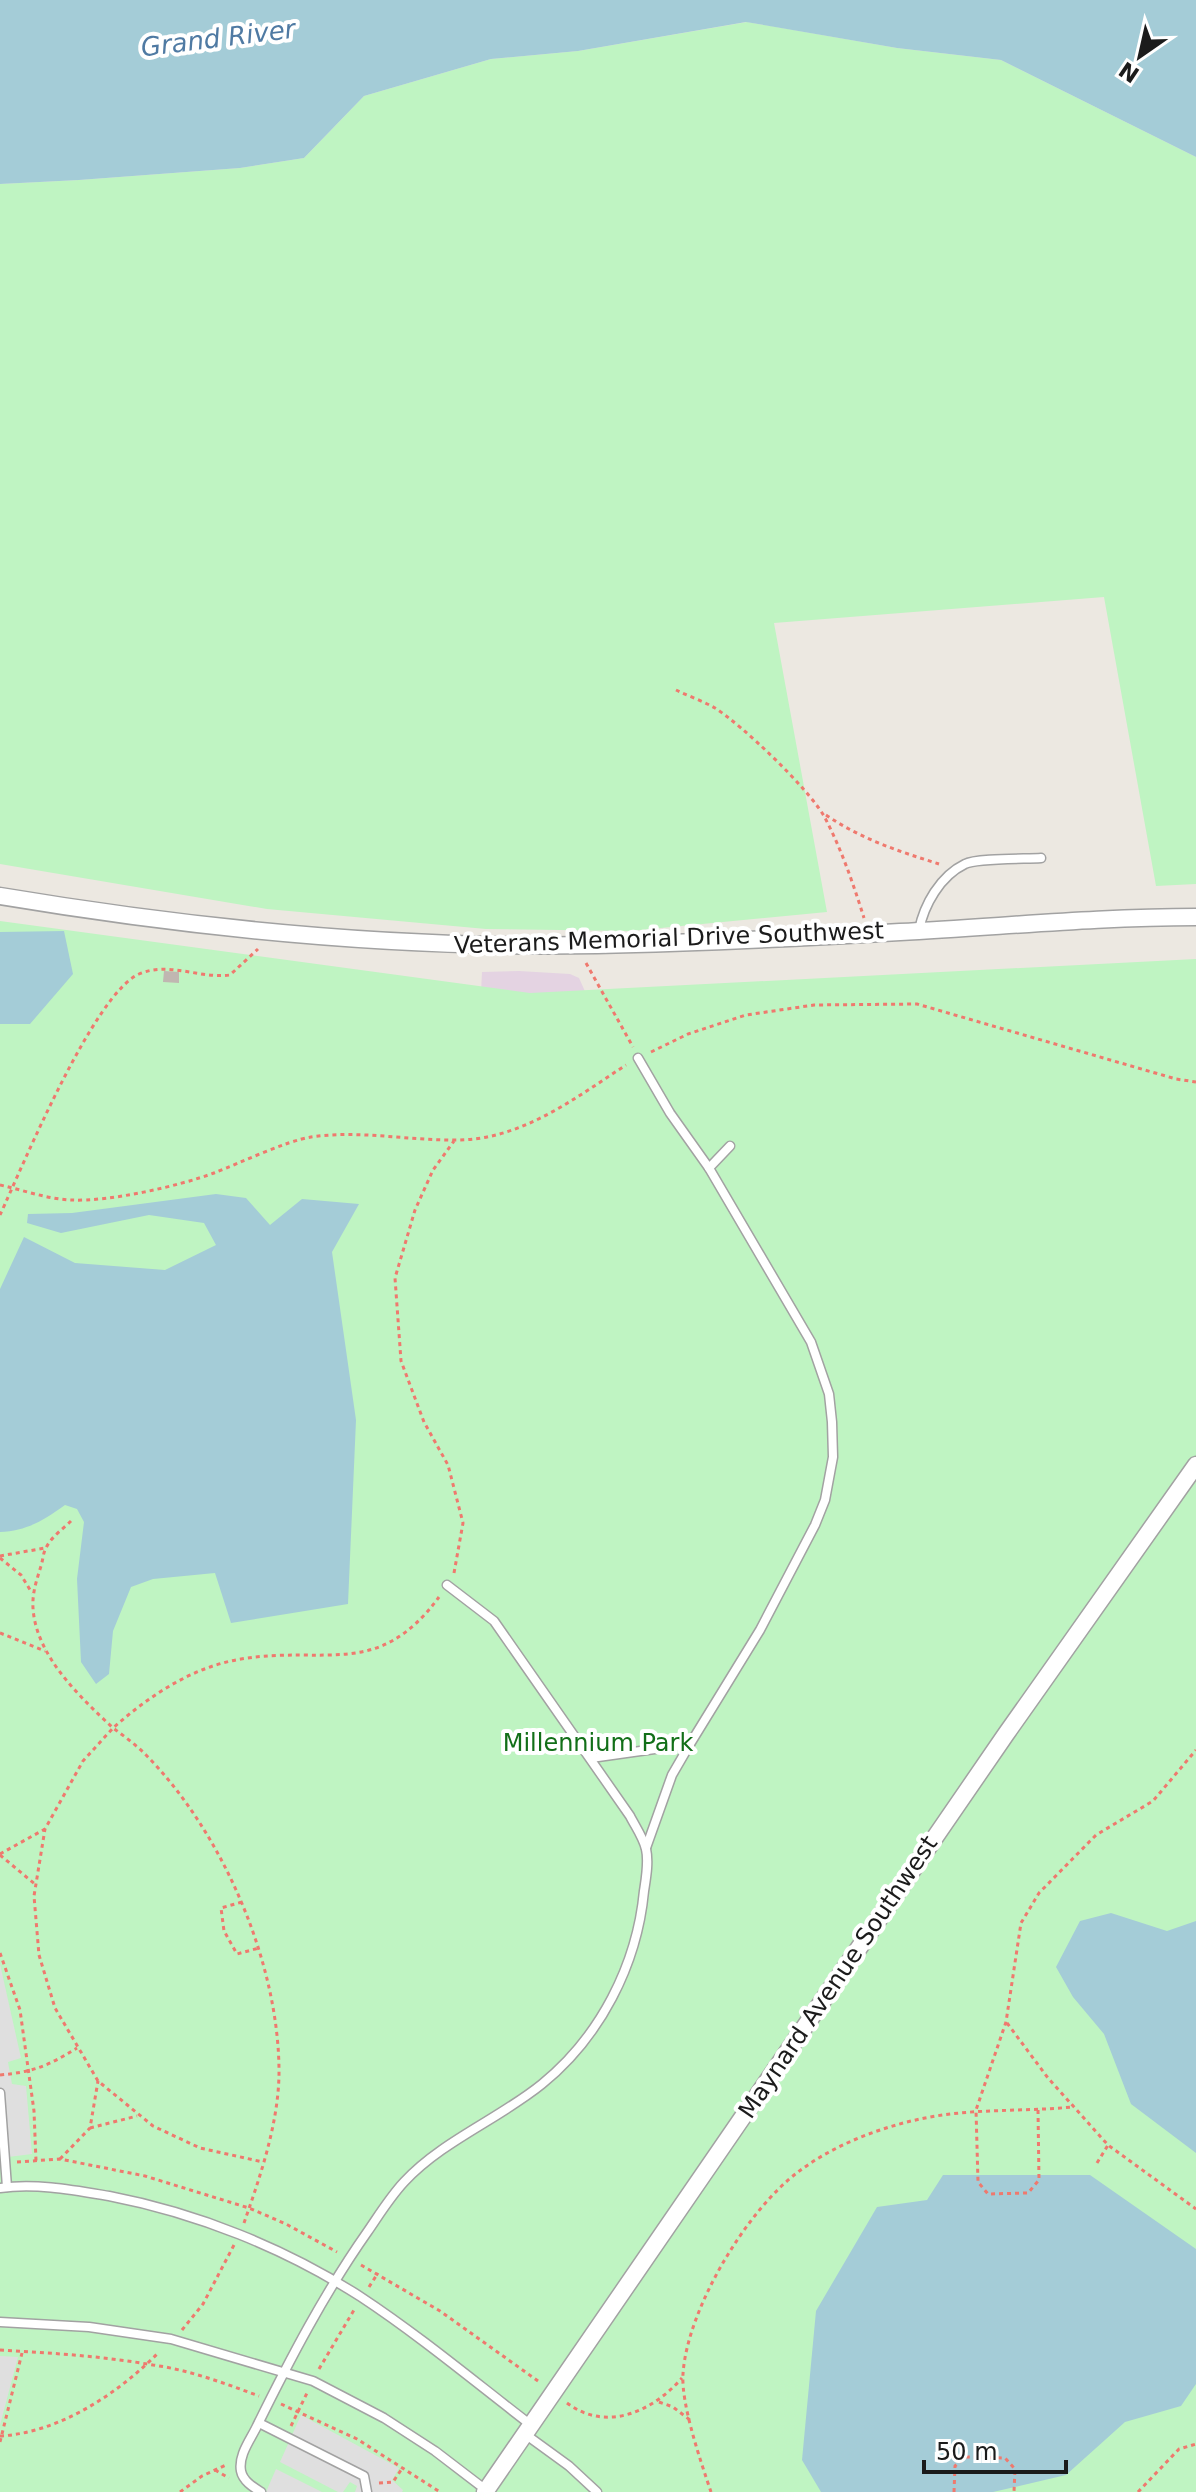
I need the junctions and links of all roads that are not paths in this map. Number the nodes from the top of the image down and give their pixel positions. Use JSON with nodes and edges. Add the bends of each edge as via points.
{"nodes":[{"id":1,"x":1041,"y":858,"type":"dead end"},
{"id":2,"x":0,"y":896,"type":"edge"},
{"id":3,"x":1196,"y":917,"type":"edge"},
{"id":4,"x":919,"y":931,"type":"junction"},
{"id":5,"x":638,"y":1058,"type":"road end"},
{"id":6,"x":730,"y":1146,"type":"dead end"},
{"id":7,"x":709,"y":1168,"type":"junction"},
{"id":8,"x":1196,"y":1465,"type":"edge"},
{"id":9,"x":447,"y":1585,"type":"road end"},
{"id":10,"x":690,"y":1744,"type":"junction"},
{"id":11,"x":591,"y":1758,"type":"junction"},
{"id":12,"x":646,"y":1849,"type":"junction"},
{"id":13,"x":0,"y":2093,"type":"edge"},
{"id":14,"x":4,"y":2187,"type":"edge"},
{"id":15,"x":335,"y":2281,"type":"junction"},
{"id":16,"x":0,"y":2322,"type":"edge"},
{"id":17,"x":283,"y":2371,"type":"junction"},
{"id":18,"x":259,"y":2423,"type":"junction"},
{"id":19,"x":528,"y":2429,"type":"junction"},
{"id":20,"x":367,"y":2488,"type":"edge"},
{"id":21,"x":487,"y":2491,"type":"edge"},
{"id":22,"x":261,"y":2492,"type":"edge"},
{"id":23,"x":597,"y":2492,"type":"edge"}],
"edges":[{"from":1,"to":4,"type":"lane","via":[[966,863],[923,908]]},
{"from":2,"to":4,"type":"street","name":"Veterans Memorial Drive Southwest","via":[[126,917],[435,944],[580,945]]},
{"from":3,"to":4,"type":"street","name":"Veterans Memorial Drive Southwest"},
{"from":5,"to":7,"type":"lane"},
{"from":6,"to":7,"type":"lane"},
{"from":7,"to":10,"type":"lane","via":[[811,1342],[829,1394],[833,1457],[815,1525],[760,1630]]},
{"from":8,"to":19,"type":"street","name":"Maynard Avenue Southwest"},
{"from":9,"to":11,"type":"lane","via":[[494,1621]]},
{"from":10,"to":11,"type":"lane"},
{"from":10,"to":12,"type":"lane","via":[[672,1775]]},
{"from":11,"to":12,"type":"lane"},
{"from":12,"to":15,"type":"lane","via":[[642,1915],[627,1966],[604,2014],[571,2058],[542,2084],[403,2182]]},
{"from":13,"to":14,"type":"lane"},
{"from":14,"to":15,"type":"lane","via":[[63,2189],[131,2200],[239,2235]]},
{"from":15,"to":17,"type":"lane"},
{"from":15,"to":19,"type":"lane","via":[[420,2339]]},
{"from":16,"to":17,"type":"lane","via":[[171,2339]]},
{"from":17,"to":18,"type":"lane"},
{"from":17,"to":21,"type":"lane","via":[[384,2418]]},
{"from":18,"to":20,"type":"lane","via":[[364,2476]]},
{"from":18,"to":22,"type":"lane","via":[[241,2472]]},
{"from":19,"to":21,"type":"street","name":"Maynard Avenue Southwest"},
{"from":19,"to":23,"type":"lane"}]}
